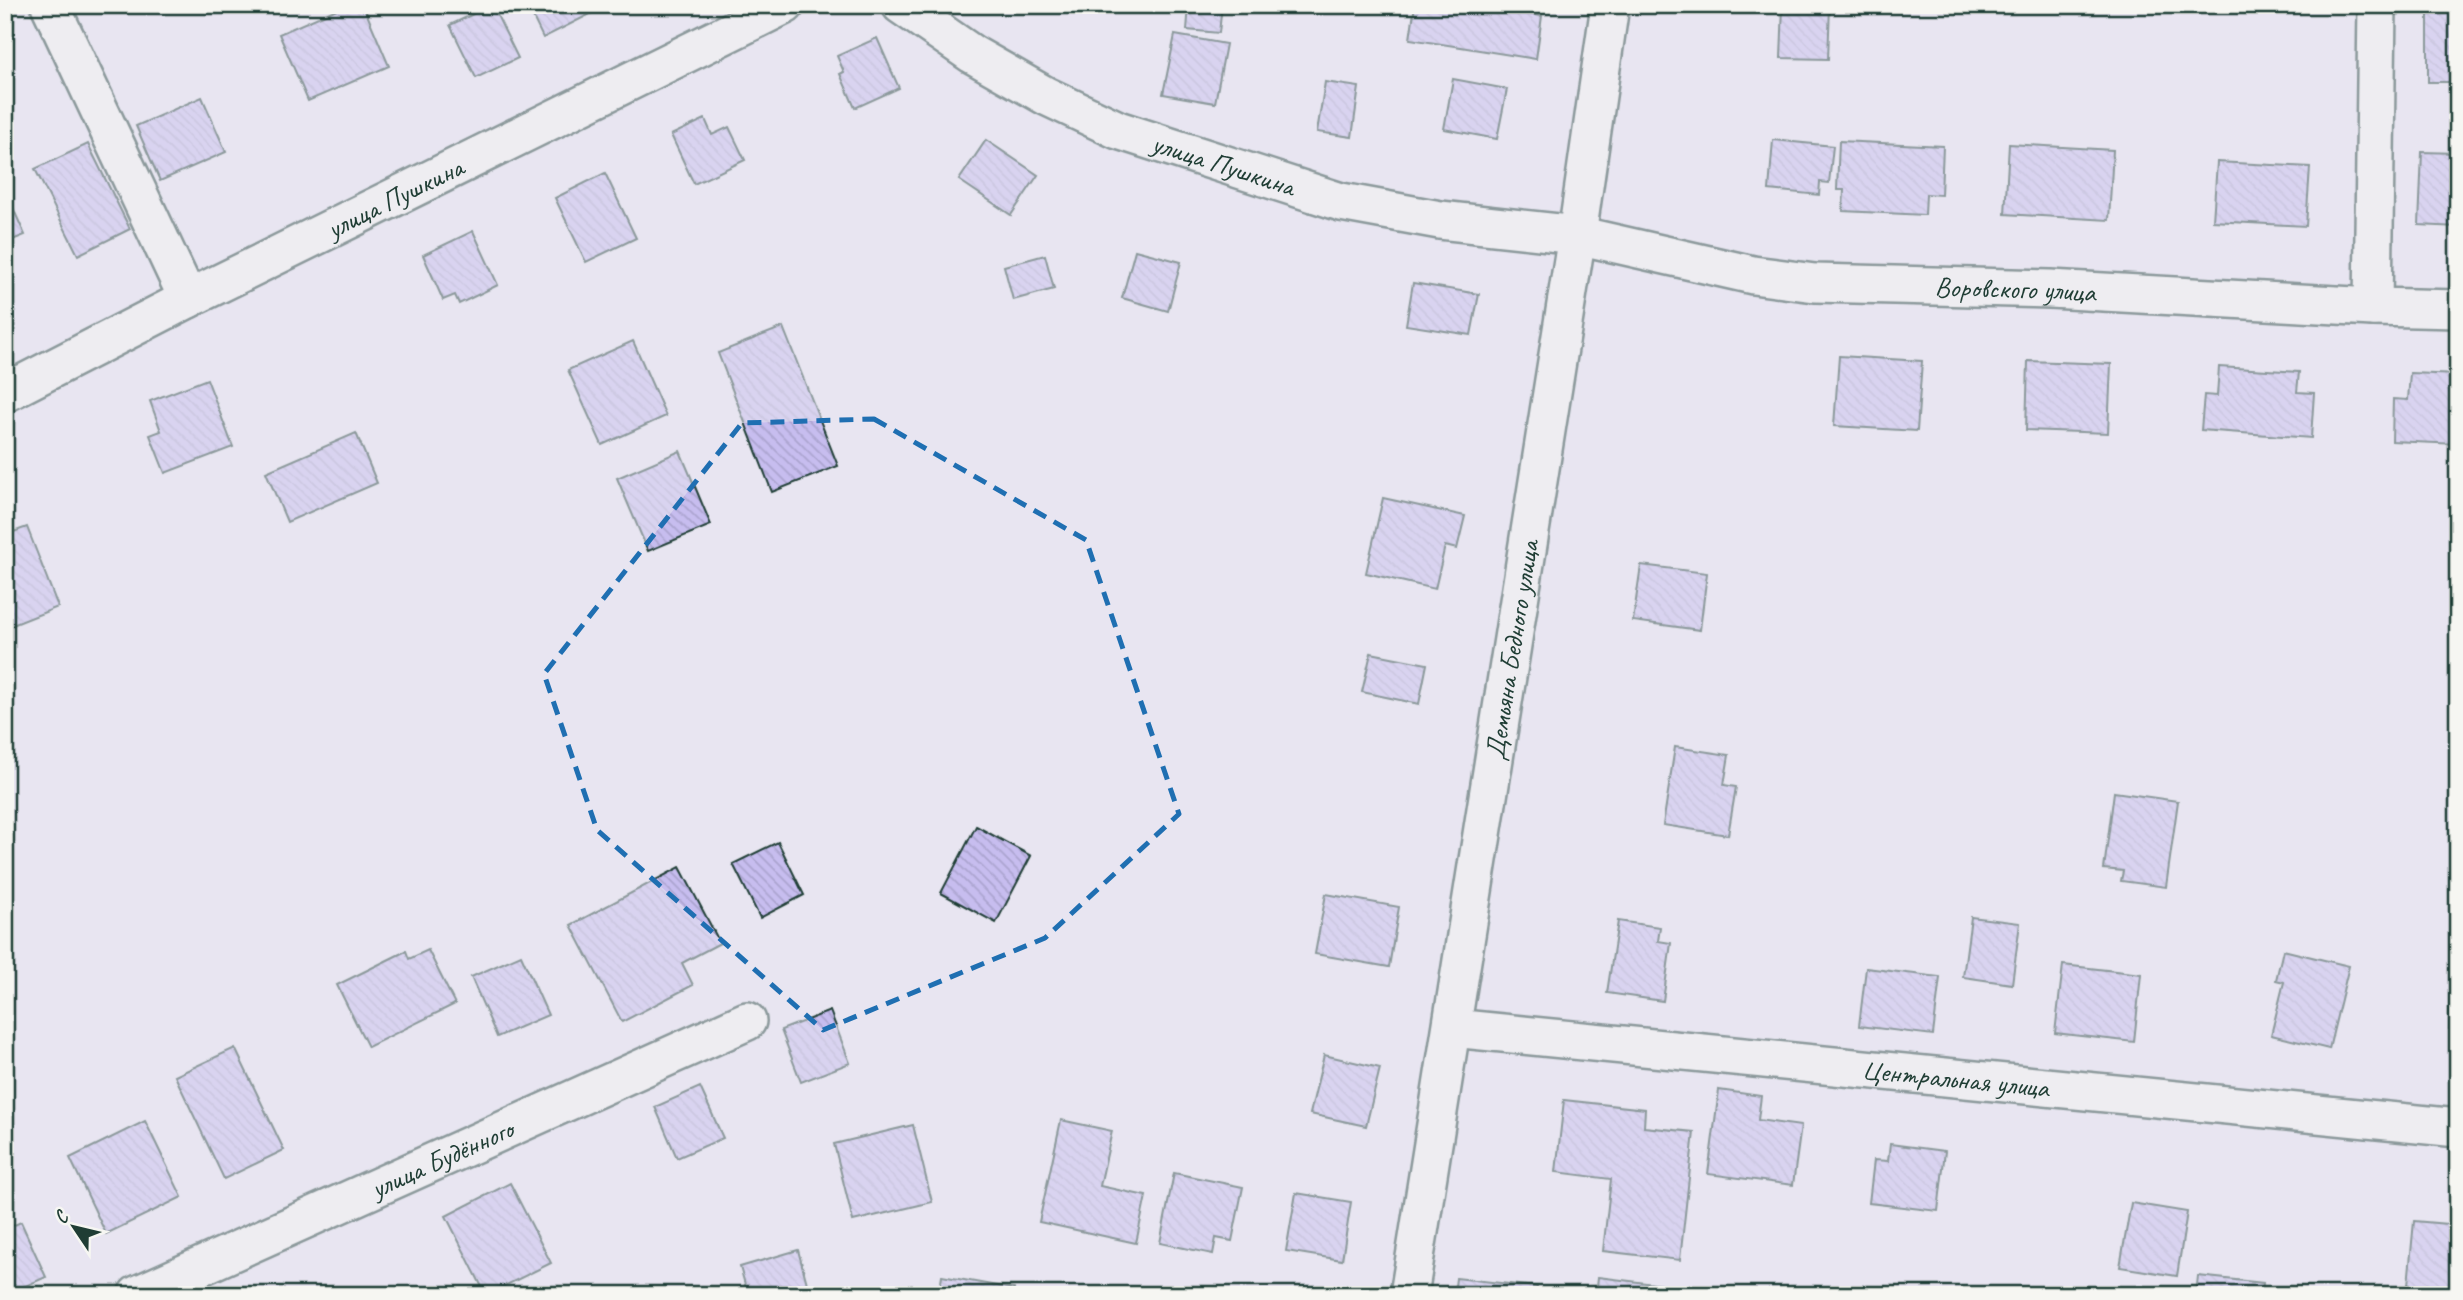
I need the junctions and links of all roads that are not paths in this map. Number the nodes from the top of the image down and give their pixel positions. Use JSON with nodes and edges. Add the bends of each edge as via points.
{"nodes":[{"id":1,"x":50,"y":5,"type":"edge"},
{"id":2,"x":785,"y":5,"type":"edge"},
{"id":3,"x":901,"y":5,"type":"edge"},
{"id":4,"x":1610,"y":5,"type":"edge"},
{"id":5,"x":2377,"y":5,"type":"edge"},
{"id":6,"x":1577,"y":235,"type":"junction"},
{"id":7,"x":188,"y":299,"type":"junction"},
{"id":8,"x":2373,"y":307,"type":"junction"},
{"id":9,"x":2458,"y":309,"type":"edge"},
{"id":10,"x":5,"y":393,"type":"edge"},
{"id":11,"x":747,"y":1021,"type":"dead end"},
{"id":12,"x":1452,"y":1028,"type":"junction"},
{"id":13,"x":2458,"y":1128,"type":"edge"},
{"id":14,"x":136,"y":1295,"type":"edge"},
{"id":15,"x":1409,"y":1295,"type":"edge"}],
"edges":[{"from":1,"to":7,"type":"street"},
{"from":2,"to":7,"type":"street","name":"улица Пушкина"},
{"from":3,"to":6,"type":"street","name":"улица Пушкина","via":[[972,54],[1118,131],[1341,202],[1440,220]]},
{"from":4,"to":6,"type":"street","name":"Демьяна Бедного улица"},
{"from":5,"to":8,"type":"street"},
{"from":6,"to":8,"type":"street","name":"Воровского улица","via":[[1753,275],[1815,283],[2050,289]]},
{"from":6,"to":12,"type":"street","name":"Демьяна Бедного улица"},
{"from":7,"to":10,"type":"street","name":"улица Пушкина"},
{"from":8,"to":9,"type":"street","name":"Воровского улица"},
{"from":11,"to":14,"type":"street","name":"улица Будённого"},
{"from":12,"to":13,"type":"street","name":"Центральная улица"},
{"from":12,"to":15,"type":"street","name":"Демьяна Бедного улица"}]}
